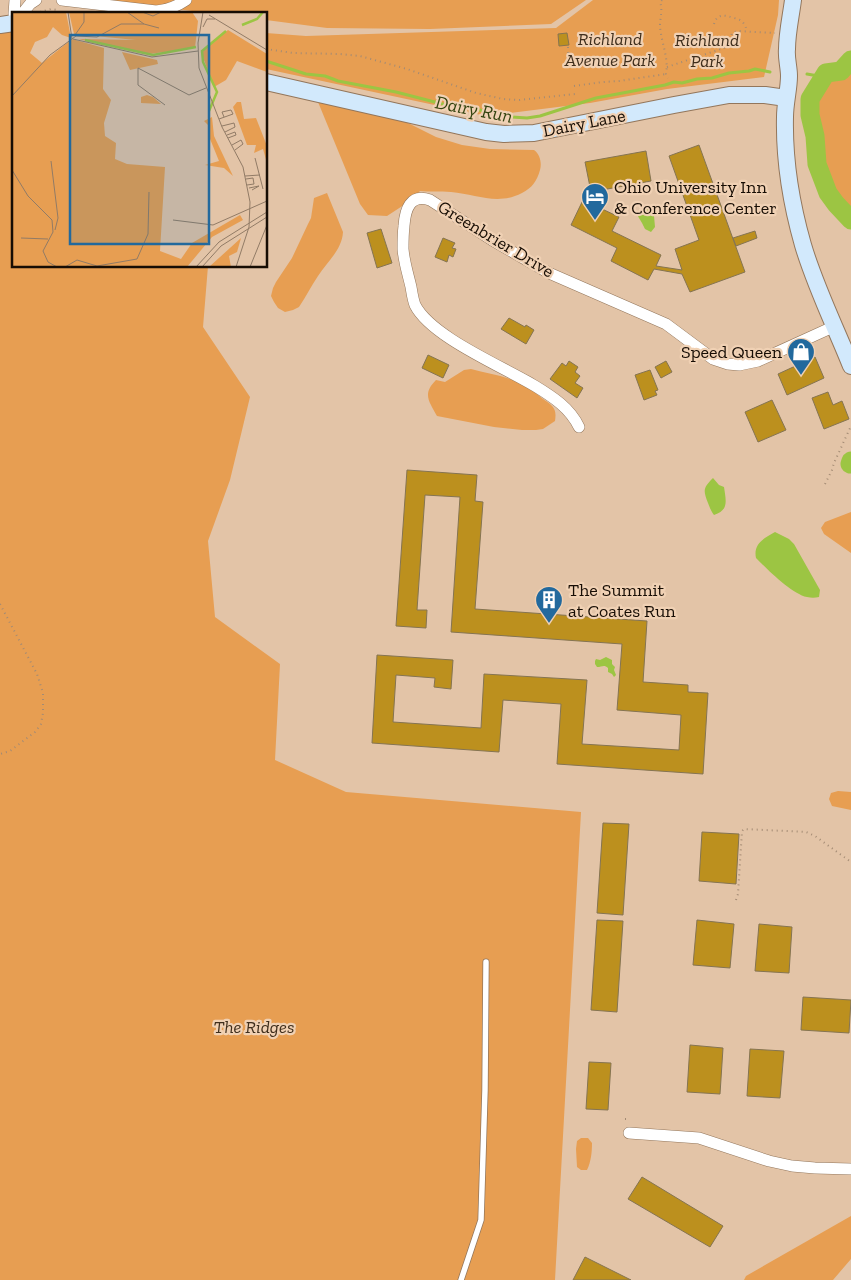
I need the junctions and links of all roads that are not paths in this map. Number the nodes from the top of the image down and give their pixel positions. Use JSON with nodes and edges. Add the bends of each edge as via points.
{"nodes":[{"id":1,"x":22,"y":0,"type":"edge"},
{"id":2,"x":36,"y":0,"type":"edge"},
{"id":3,"x":186,"y":0,"type":"edge"},
{"id":4,"x":793,"y":0,"type":"edge"},
{"id":5,"x":804,"y":0,"type":"edge"},
{"id":6,"x":62,"y":5,"type":"edge"},
{"id":7,"x":16,"y":12,"type":"edge"},
{"id":8,"x":21,"y":12,"type":"edge"},
{"id":9,"x":789,"y":74,"type":"junction"},
{"id":10,"x":268,"y":82,"type":"edge"},
{"id":11,"x":786,"y":98,"type":"junction"},
{"id":12,"x":835,"y":326,"type":"junction"},
{"id":13,"x":851,"y":366,"type":"edge"},
{"id":14,"x":580,"y":427,"type":"dead end"},
{"id":15,"x":486,"y":962,"type":"dead end"},
{"id":16,"x":629,"y":1132,"type":"dead end"},
{"id":17,"x":851,"y":1169,"type":"edge"},
{"id":18,"x":461,"y":1280,"type":"edge"}],
"edges":[{"from":1,"to":7,"type":"street"},
{"from":2,"to":8,"type":"street"},
{"from":3,"to":6,"type":"street","via":[[166,11],[156,12]]},
{"from":4,"to":9,"type":"street","via":[[787,48]]},
{"from":5,"to":9,"type":"street","via":[[797,49]]},
{"from":9,"to":11,"type":"street"},
{"from":10,"to":11,"type":"street","name":"Dairy Lane","via":[[504,134],[534,133],[729,95]]},
{"from":11,"to":12,"type":"street","via":[[786,155],[792,201],[803,246]]},
{"from":12,"to":13,"type":"street"},
{"from":12,"to":14,"type":"street","name":"Greenbrier Drive","via":[[758,361],[728,364],[713,359],[666,324],[549,273],[430,200],[418,198],[406,212],[403,248],[416,306],[429,322],[455,342],[559,402]]},
{"from":15,"to":18,"type":"lane","via":[[481,1220]]},
{"from":16,"to":17,"type":"street","via":[[699,1138],[792,1166]]}]}
